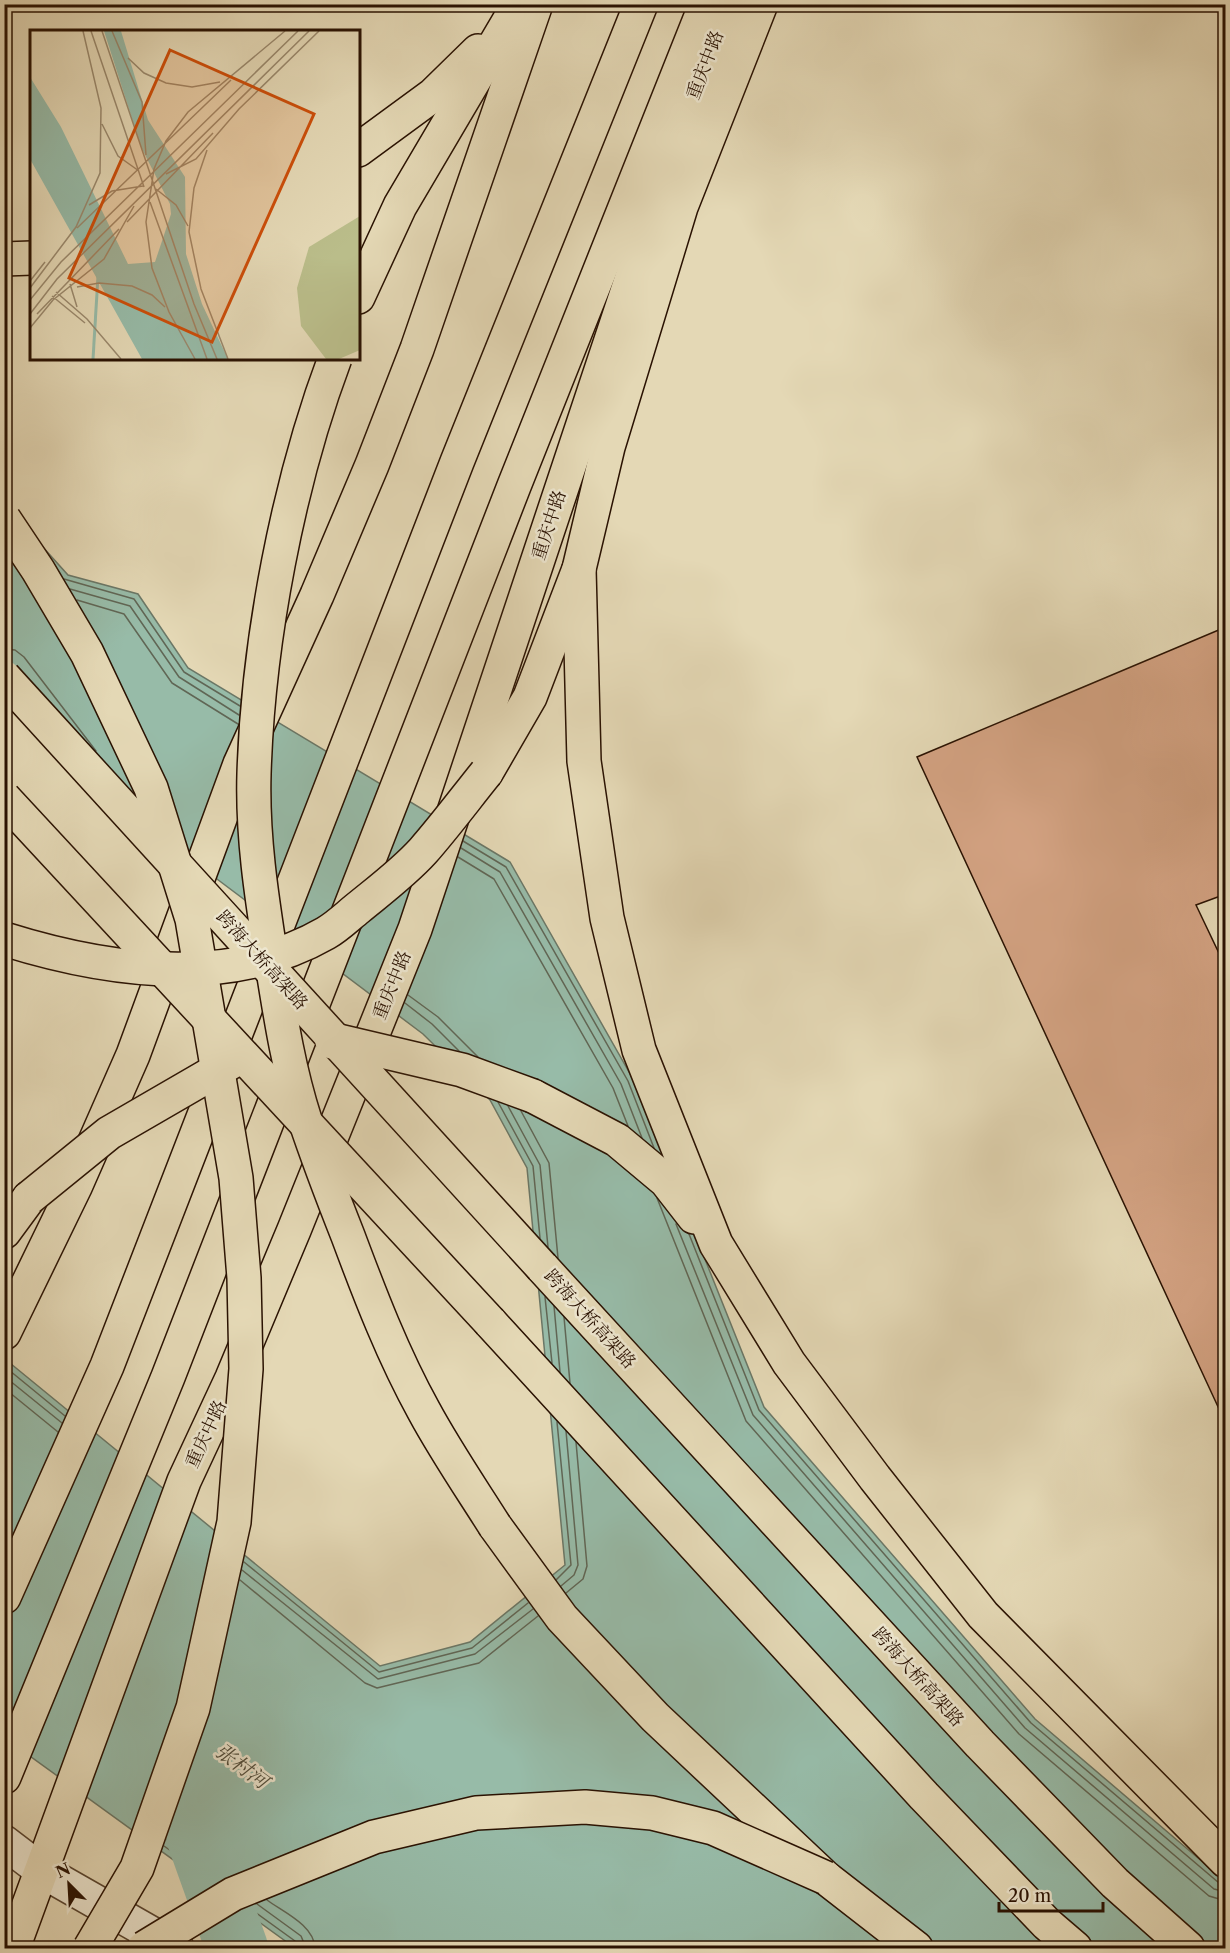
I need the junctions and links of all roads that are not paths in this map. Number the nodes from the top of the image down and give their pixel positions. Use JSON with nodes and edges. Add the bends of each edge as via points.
{"nodes":[{"id":1,"x":536,"y":4,"type":"edge"},
{"id":2,"x":640,"y":4,"type":"edge"},
{"id":3,"x":706,"y":4,"type":"edge"},
{"id":4,"x":728,"y":4,"type":"edge"},
{"id":5,"x":761,"y":4,"type":"edge"},
{"id":6,"x":513,"y":14,"type":"edge"},
{"id":7,"x":360,"y":149,"type":"edge"},
{"id":8,"x":30,"y":258,"type":"edge"},
{"id":9,"x":4,"y":259,"type":"edge"},
{"id":10,"x":360,"y":293,"type":"edge"},
{"id":11,"x":334,"y":360,"type":"edge"},
{"id":12,"x":4,"y":519,"type":"edge"},
{"id":13,"x":579,"y":569,"type":"junction"},
{"id":14,"x":4,"y":677,"type":"edge"},
{"id":15,"x":4,"y":798,"type":"edge"},
{"id":16,"x":4,"y":939,"type":"edge"},
{"id":17,"x":4,"y":1232,"type":"edge"},
{"id":18,"x":716,"y":1244,"type":"junction"},
{"id":19,"x":4,"y":1333,"type":"edge"},
{"id":20,"x":4,"y":1597,"type":"edge"},
{"id":21,"x":5,"y":1776,"type":"edge"},
{"id":22,"x":4,"y":1842,"type":"edge"},
{"id":23,"x":1226,"y":1861,"type":"edge"},
{"id":24,"x":42,"y":1871,"type":"junction"},
{"id":25,"x":826,"y":1878,"type":"junction"},
{"id":26,"x":16,"y":1945,"type":"edge"},
{"id":27,"x":90,"y":1948,"type":"edge"},
{"id":28,"x":144,"y":1948,"type":"edge"},
{"id":29,"x":177,"y":1948,"type":"edge"},
{"id":30,"x":916,"y":1948,"type":"edge"},
{"id":31,"x":1075,"y":1948,"type":"edge"},
{"id":32,"x":1188,"y":1948,"type":"edge"}],
"edges":[{"from":1,"to":19,"type":"main road","bridge":true,"via":[[417,349],[317,595],[240,764],[134,1054]]},
{"from":2,"to":20,"type":"main road","bridge":true,"via":[[457,462],[107,1366]]},
{"from":3,"to":21,"type":"main road","name":"重庆中路","bridge":true,"via":[[168,1377]]},
{"from":4,"to":24,"type":"main road","name":"重庆中路","via":[[688,109],[415,929],[232,1378],[184,1481]]},
{"from":5,"to":13,"type":"main road","via":[[681,207],[608,447]]},
{"from":6,"to":7,"type":"main road","via":[[433,95]]},
{"from":6,"to":10,"type":"main road","via":[[400,206]]},
{"from":8,"to":9,"type":"main road"},
{"from":11,"to":25,"type":"main road","bridge":true,"via":[[286,524],[262,667],[254,775],[263,906],[284,1038],[305,1119],[375,1307],[423,1410],[495,1526],[577,1635],[655,1717]]},
{"from":12,"to":27,"type":"main road","bridge":true,"via":[[87,653],[151,788],[192,919],[236,1178],[244,1278],[246,1369],[234,1522],[193,1708],[137,1868]]},
{"from":13,"to":16,"type":"main road","bridge":true,"via":[[530,697],[486,773],[422,852],[327,933],[273,957],[236,966],[191,969],[132,967],[39,950]]},
{"from":13,"to":18,"type":"main road","via":[[584,761],[607,918],[639,1050]]},
{"from":14,"to":32,"type":"main road","name":"跨海大桥高架路","bridge":true,"via":[[980,1744],[1115,1883]]},
{"from":15,"to":31,"type":"main road","bridge":true,"via":[[924,1796]]},
{"from":17,"to":18,"type":"main road","bridge":true,"via":[[29,1198],[109,1132],[192,1083],[249,1053],[339,1041],[462,1070],[533,1096],[617,1140],[666,1181]]},
{"from":18,"to":23,"type":"main road","via":[[789,1363],[983,1615]]},
{"from":22,"to":24,"type":"street"},
{"from":24,"to":26,"type":"main road","name":"重庆中路"},
{"from":24,"to":29,"type":"street"},
{"from":25,"to":28,"type":"main road","bridge":true,"via":[[713,1828],[652,1813],[585,1807],[476,1813],[374,1837],[244,1890]]},
{"from":25,"to":30,"type":"main road"}]}
